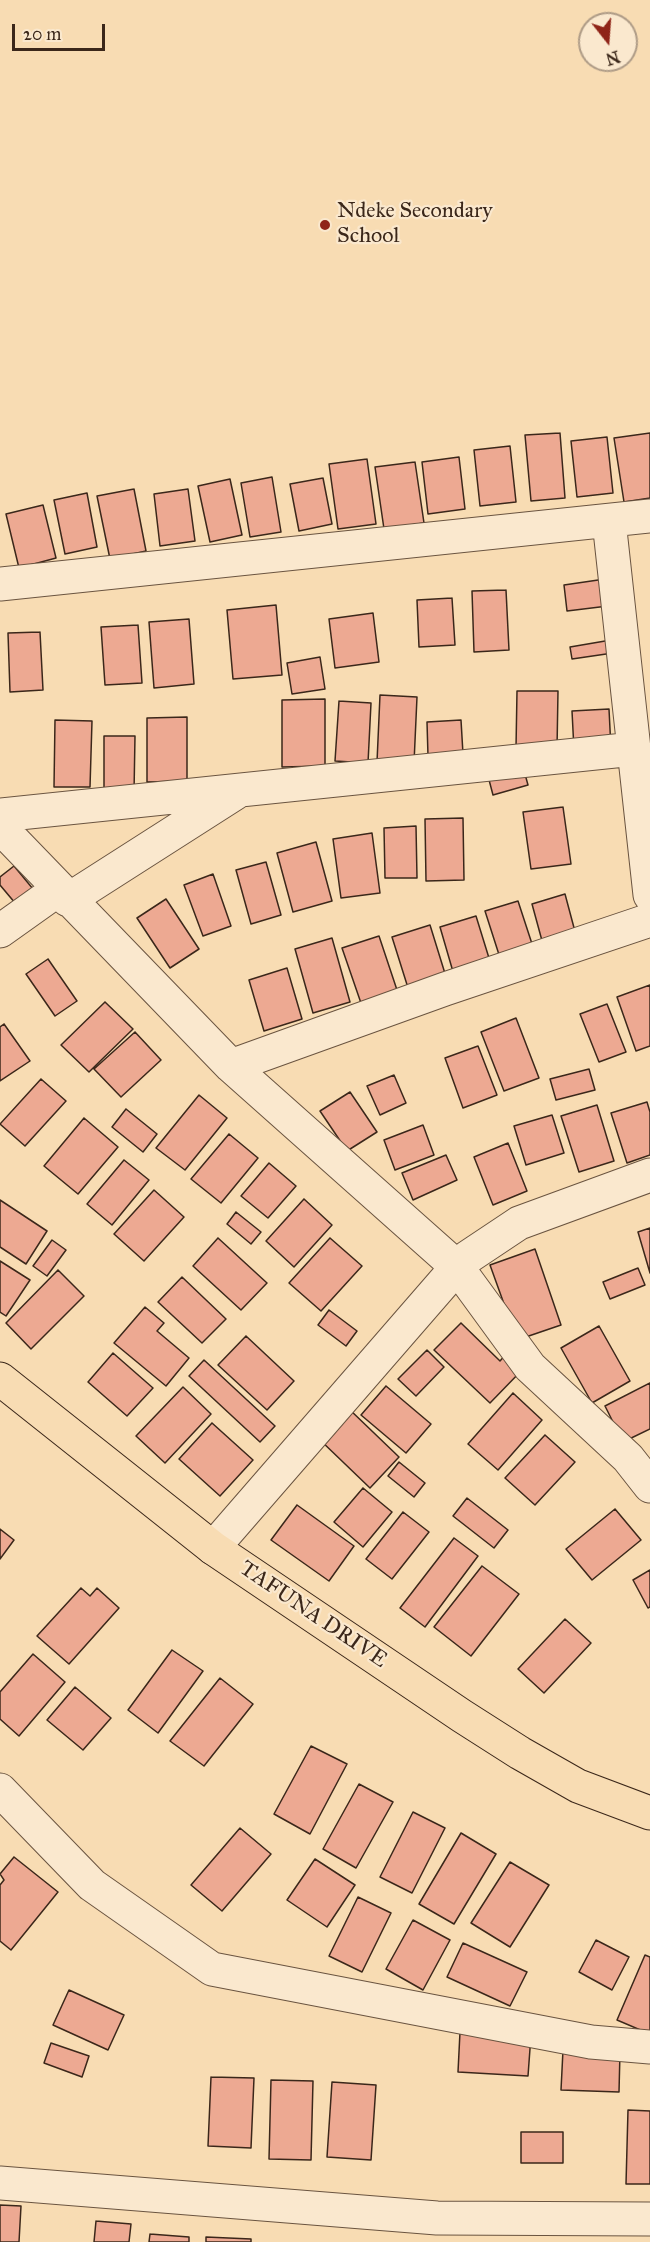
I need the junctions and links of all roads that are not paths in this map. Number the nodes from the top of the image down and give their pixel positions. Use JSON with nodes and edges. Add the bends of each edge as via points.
{"nodes":[{"id":1,"x":650,"y":516,"type":"edge"},
{"id":2,"x":609,"y":521,"type":"junction"},
{"id":3,"x":0,"y":584,"type":"edge"},
{"id":4,"x":633,"y":749,"type":"junction"},
{"id":5,"x":243,"y":787,"type":"junction"},
{"id":6,"x":0,"y":815,"type":"edge"},
{"id":7,"x":0,"y":827,"type":"edge"},
{"id":8,"x":63,"y":894,"type":"junction"},
{"id":9,"x":650,"y":895,"type":"edge"},
{"id":10,"x":650,"y":920,"type":"edge"},
{"id":11,"x":0,"y":930,"type":"edge"},
{"id":12,"x":231,"y":1066,"type":"junction"},
{"id":13,"x":650,"y":1175,"type":"edge"},
{"id":14,"x":457,"y":1267,"type":"junction"},
{"id":15,"x":0,"y":1379,"type":"edge"},
{"id":16,"x":639,"y":1454,"type":"edge"},
{"id":17,"x":650,"y":1486,"type":"edge"},
{"id":18,"x":213,"y":1548,"type":"junction"},
{"id":19,"x":0,"y":1790,"type":"edge"},
{"id":20,"x":650,"y":1813,"type":"edge"},
{"id":21,"x":650,"y":2047,"type":"edge"},
{"id":22,"x":0,"y":2183,"type":"edge"},
{"id":23,"x":650,"y":2219,"type":"edge"}],
"edges":[{"from":1,"to":2,"type":"street"},
{"from":2,"to":3,"type":"street"},
{"from":2,"to":4,"type":"street"},
{"from":4,"to":5,"type":"street"},
{"from":4,"to":9,"type":"street"},
{"from":5,"to":6,"type":"street"},
{"from":5,"to":8,"type":"street"},
{"from":7,"to":8,"type":"street"},
{"from":8,"to":11,"type":"street"},
{"from":8,"to":12,"type":"street"},
{"from":10,"to":12,"type":"street"},
{"from":12,"to":14,"type":"street"},
{"from":13,"to":14,"type":"street","via":[[519,1223],[491,1239]]},
{"from":14,"to":16,"type":"street","via":[[530,1367]]},
{"from":14,"to":18,"type":"street"},
{"from":15,"to":18,"type":"main road","name":"TAFUNA DRIVE"},
{"from":16,"to":17,"type":"street"},
{"from":18,"to":20,"type":"main road","name":"TAFUNA DRIVE","via":[[520,1753],[578,1786]]},
{"from":19,"to":21,"type":"street","via":[[92,1885],[212,1969],[591,2042]]},
{"from":22,"to":23,"type":"street","via":[[437,2217]]}]}
